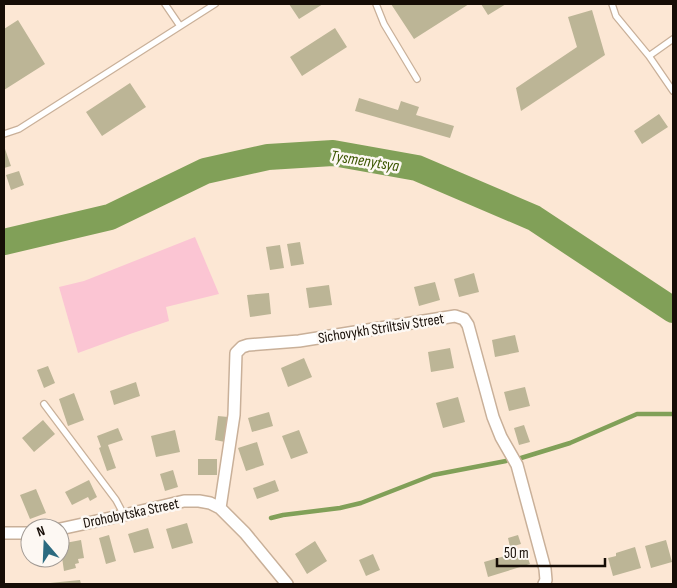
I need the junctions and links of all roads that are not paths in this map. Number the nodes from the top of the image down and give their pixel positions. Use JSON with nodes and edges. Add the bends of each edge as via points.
{"nodes":[{"id":1,"x":165,"y":4,"type":"edge"},
{"id":2,"x":215,"y":4,"type":"edge"},
{"id":3,"x":376,"y":4,"type":"edge"},
{"id":4,"x":612,"y":4,"type":"edge"},
{"id":5,"x":180,"y":26,"type":"junction"},
{"id":6,"x":673,"y":39,"type":"edge"},
{"id":7,"x":649,"y":56,"type":"junction"},
{"id":8,"x":417,"y":78,"type":"dead end"},
{"id":9,"x":673,"y":91,"type":"edge"},
{"id":10,"x":4,"y":134,"type":"edge"},
{"id":11,"x":44,"y":404,"type":"dead end"},
{"id":12,"x":220,"y":508,"type":"junction"},
{"id":13,"x":124,"y":515,"type":"junction"},
{"id":14,"x":70,"y":526,"type":"edge"},
{"id":15,"x":4,"y":533,"type":"edge"},
{"id":16,"x":20,"y":533,"type":"edge"},
{"id":17,"x":287,"y":584,"type":"edge"},
{"id":18,"x":544,"y":584,"type":"edge"}],
"edges":[{"from":1,"to":5,"type":"lane"},
{"from":2,"to":5,"type":"lane"},
{"from":3,"to":8,"type":"lane","via":[[384,24]]},
{"from":4,"to":7,"type":"lane","via":[[616,16]]},
{"from":5,"to":10,"type":"lane","via":[[19,129]]},
{"from":6,"to":7,"type":"lane"},
{"from":7,"to":9,"type":"lane"},
{"from":11,"to":13,"type":"lane"},
{"from":12,"to":13,"type":"street","name":"Drohobytska Street","via":[[210,503],[184,501]]},
{"from":12,"to":17,"type":"street","name":"Drohobytska Street"},
{"from":12,"to":18,"type":"street","name":"Sichovykh Striltsiv Street","via":[[234,415],[236,353],[242,347],[455,316],[464,319],[468,325],[493,417],[518,465],[545,569]]},
{"from":13,"to":14,"type":"street","name":"Drohobytska Street"},
{"from":15,"to":16,"type":"street"}]}
